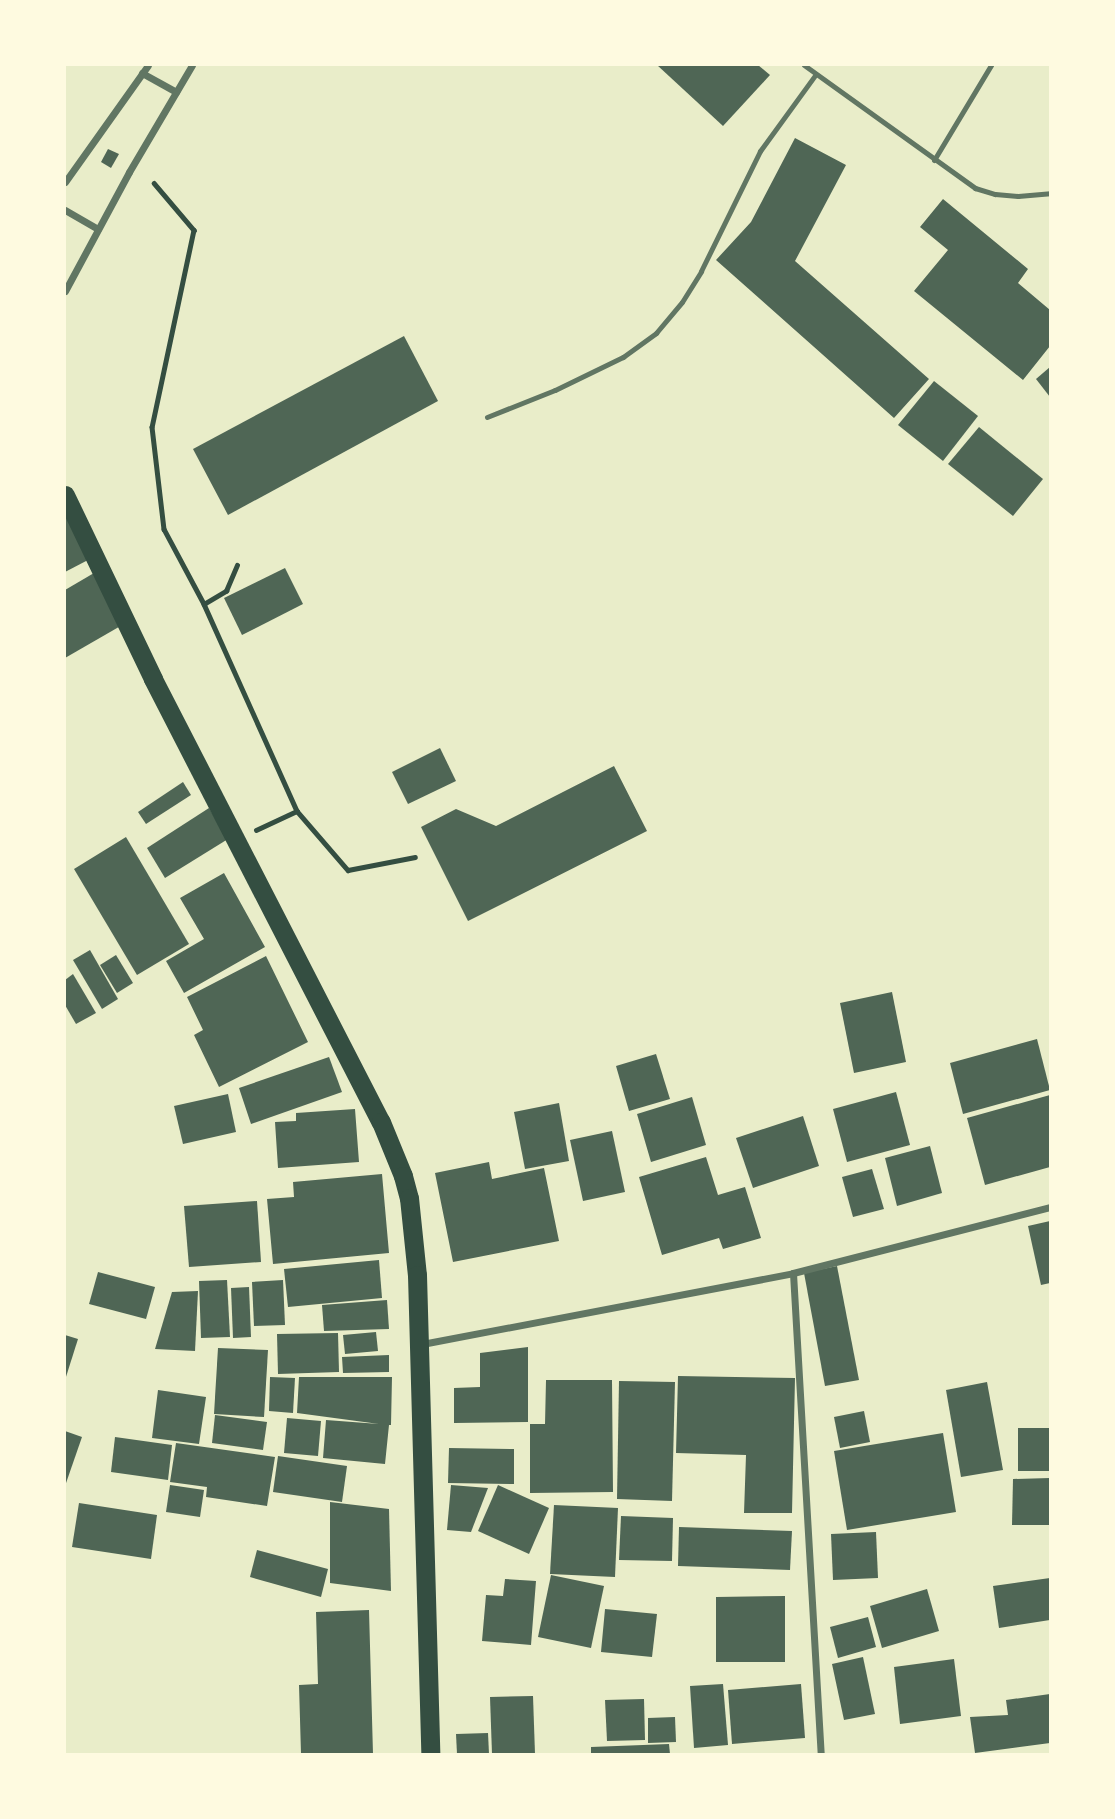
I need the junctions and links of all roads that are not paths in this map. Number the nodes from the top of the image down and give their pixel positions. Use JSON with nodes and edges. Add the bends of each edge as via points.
{"nodes":[{"id":1,"x":148,"y":65,"type":"edge"},
{"id":2,"x":192,"y":65,"type":"edge"},
{"id":3,"x":804,"y":65,"type":"edge"},
{"id":4,"x":991,"y":65,"type":"edge"},
{"id":5,"x":142,"y":73,"type":"junction"},
{"id":6,"x":816,"y":74,"type":"junction"},
{"id":7,"x":176,"y":92,"type":"junction"},
{"id":8,"x":934,"y":160,"type":"junction"},
{"id":9,"x":65,"y":182,"type":"edge"},
{"id":10,"x":1050,"y":193,"type":"edge"},
{"id":11,"x":65,"y":210,"type":"edge"},
{"id":12,"x":98,"y":229,"type":"junction"},
{"id":13,"x":65,"y":291,"type":"edge"},
{"id":14,"x":487,"y":417,"type":"dead end"},
{"id":15,"x":65,"y":495,"type":"edge"},
{"id":16,"x":1050,"y":1207,"type":"edge"},
{"id":17,"x":793,"y":1273,"type":"junction"},
{"id":18,"x":420,"y":1345,"type":"junction"},
{"id":19,"x":430,"y":1754,"type":"edge"},
{"id":20,"x":821,"y":1754,"type":"edge"}],
"edges":[{"from":1,"to":5,"type":"street"},
{"from":2,"to":7,"type":"street"},
{"from":3,"to":6,"type":"lane"},
{"from":4,"to":8,"type":"lane"},
{"from":5,"to":7,"type":"street"},
{"from":5,"to":9,"type":"street"},
{"from":6,"to":8,"type":"lane"},
{"from":6,"to":14,"type":"lane","via":[[760,151],[701,271],[656,333],[623,357]]},
{"from":7,"to":12,"type":"street"},
{"from":8,"to":10,"type":"lane","via":[[975,188],[995,194]]},
{"from":11,"to":12,"type":"street"},
{"from":12,"to":13,"type":"street"},
{"from":15,"to":18,"type":"highway","via":[[398,1162],[409,1198]]},
{"from":16,"to":17,"type":"street"},
{"from":17,"to":18,"type":"street"},
{"from":17,"to":20,"type":"street"},
{"from":18,"to":19,"type":"highway"}]}
